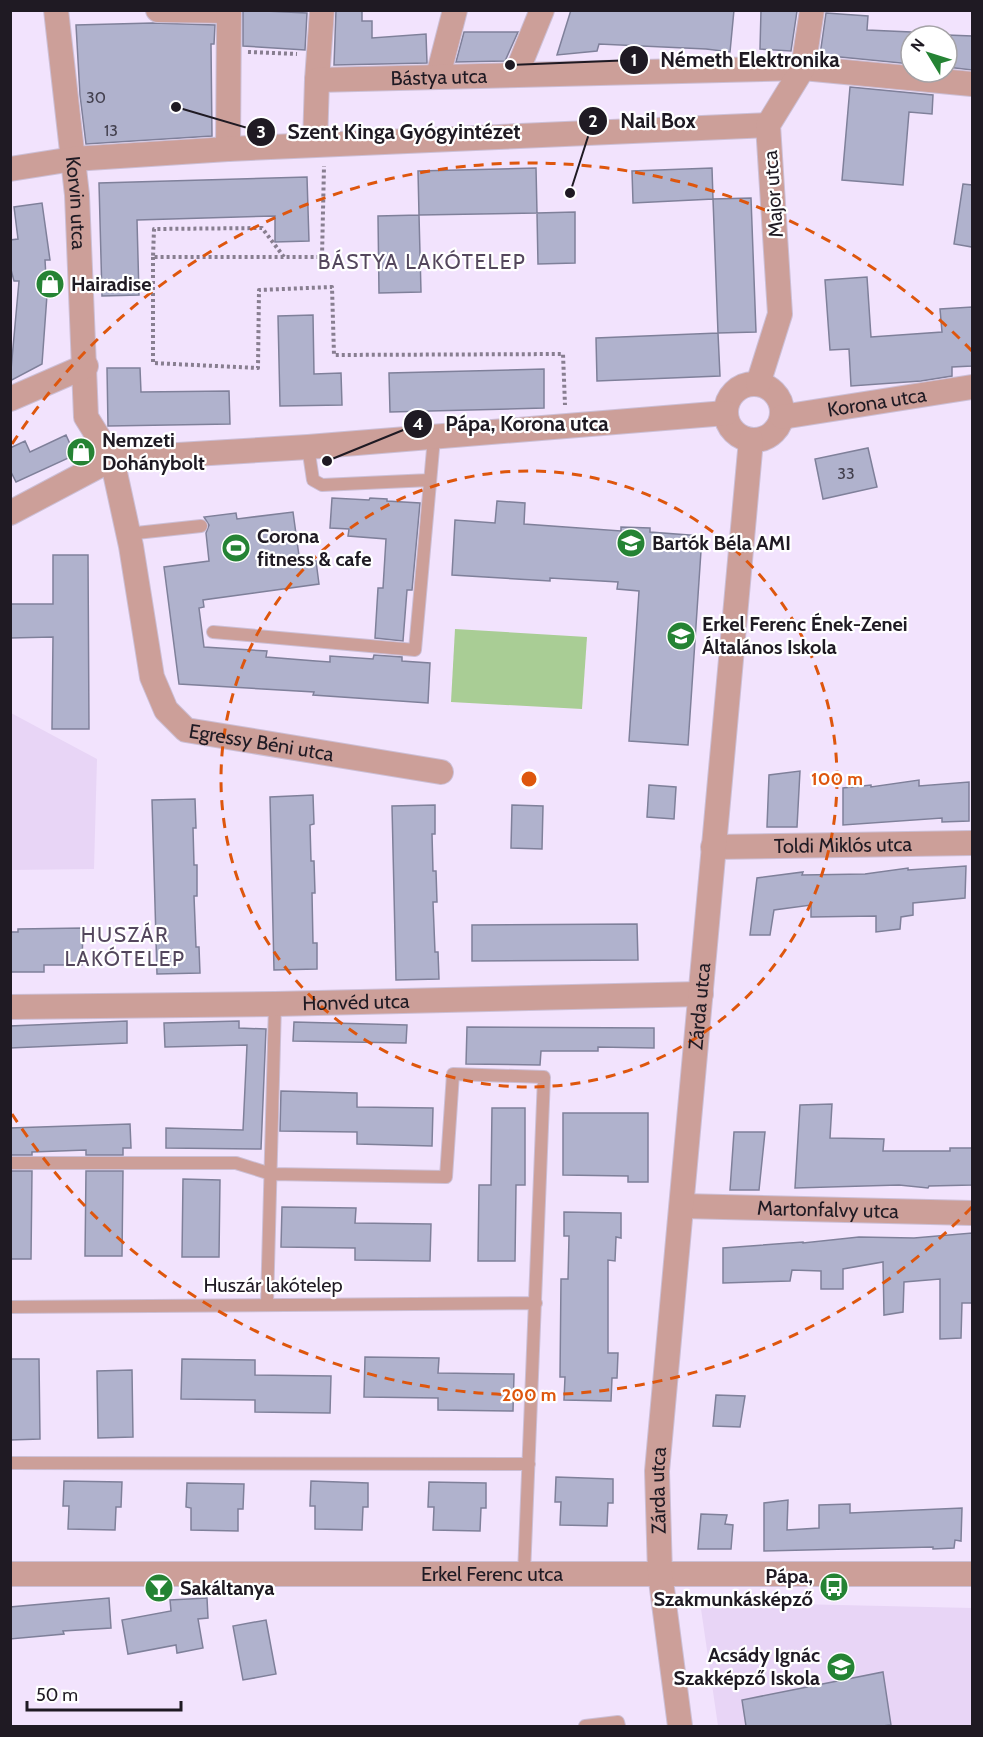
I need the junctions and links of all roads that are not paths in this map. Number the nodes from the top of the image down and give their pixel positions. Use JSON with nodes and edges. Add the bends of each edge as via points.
{"nodes":[{"id":1,"x":56,"y":10,"type":"edge"},
{"id":2,"x":158,"y":10,"type":"edge"},
{"id":3,"x":322,"y":10,"type":"edge"},
{"id":4,"x":455,"y":10,"type":"edge"},
{"id":5,"x":542,"y":10,"type":"edge"},
{"id":6,"x":812,"y":10,"type":"edge"},
{"id":7,"x":228,"y":11,"type":"edge"},
{"id":8,"x":803,"y":68,"type":"junction"},
{"id":9,"x":516,"y":74,"type":"junction"},
{"id":10,"x":438,"y":76,"type":"junction"},
{"id":11,"x":317,"y":80,"type":"junction"},
{"id":12,"x":972,"y":84,"type":"edge"},
{"id":13,"x":768,"y":125,"type":"junction"},
{"id":14,"x":320,"y":144,"type":"junction"},
{"id":15,"x":228,"y":149,"type":"junction"},
{"id":16,"x":73,"y":159,"type":"junction"},
{"id":17,"x":10,"y":169,"type":"edge"},
{"id":18,"x":86,"y":366,"type":"junction"},
{"id":19,"x":758,"y":384,"type":"junction"},
{"id":20,"x":972,"y":387,"type":"edge"},
{"id":21,"x":10,"y":399,"type":"edge"},
{"id":22,"x":726,"y":413,"type":"junction"},
{"id":23,"x":782,"y":417,"type":"junction"},
{"id":24,"x":434,"y":438,"type":"junction"},
{"id":25,"x":751,"y":440,"type":"junction"},
{"id":26,"x":308,"y":447,"type":"junction"},
{"id":27,"x":112,"y":459,"type":"junction"},
{"id":28,"x":430,"y":480,"type":"junction"},
{"id":29,"x":10,"y":513,"type":"edge"},
{"id":30,"x":201,"y":526,"type":"dead end"},
{"id":31,"x":127,"y":534,"type":"junction"},
{"id":32,"x":213,"y":632,"type":"dead end"},
{"id":33,"x":441,"y":772,"type":"dead end"},
{"id":34,"x":972,"y":843,"type":"edge"},
{"id":35,"x":713,"y":847,"type":"junction"},
{"id":36,"x":701,"y":994,"type":"junction"},
{"id":37,"x":275,"y":1004,"type":"junction"},
{"id":38,"x":10,"y":1006,"type":"edge"},
{"id":39,"x":10,"y":1163,"type":"edge"},
{"id":40,"x":271,"y":1174,"type":"junction"},
{"id":41,"x":682,"y":1206,"type":"junction"},
{"id":42,"x":972,"y":1213,"type":"edge"},
{"id":43,"x":536,"y":1303,"type":"junction"},
{"id":44,"x":267,"y":1304,"type":"junction"},
{"id":45,"x":10,"y":1307,"type":"edge"},
{"id":46,"x":10,"y":1463,"type":"edge"},
{"id":47,"x":529,"y":1464,"type":"junction"},
{"id":48,"x":10,"y":1574,"type":"edge"},
{"id":49,"x":524,"y":1574,"type":"junction"},
{"id":50,"x":660,"y":1574,"type":"junction"},
{"id":51,"x":972,"y":1574,"type":"edge"},
{"id":52,"x":585,"y":1726,"type":"edge"},
{"id":53,"x":619,"y":1726,"type":"edge"},
{"id":54,"x":680,"y":1726,"type":"edge"}],
"edges":[{"from":1,"to":16,"type":"street","name":"Korvin utca"},
{"from":2,"to":7,"type":"street"},
{"from":3,"to":11,"type":"street"},
{"from":4,"to":10,"type":"street"},
{"from":5,"to":9,"type":"street"},
{"from":6,"to":8,"type":"street","name":"Major utca"},
{"from":7,"to":15,"type":"street"},
{"from":8,"to":9,"type":"street","name":"Bástya utca"},
{"from":8,"to":12,"type":"street","name":"Bástya utca"},
{"from":8,"to":13,"type":"street","name":"Major utca"},
{"from":9,"to":10,"type":"street","name":"Bástya utca"},
{"from":10,"to":11,"type":"street","name":"Bástya utca"},
{"from":11,"to":14,"type":"street"},
{"from":13,"to":14,"type":"street"},
{"from":13,"to":19,"type":"street","name":"Major utca","via":[[780,314]]},
{"from":14,"to":15,"type":"street"},
{"from":15,"to":16,"type":"street"},
{"from":16,"to":17,"type":"street"},
{"from":16,"to":18,"type":"street","name":"Korvin utca"},
{"from":18,"to":21,"type":"street"},
{"from":18,"to":27,"type":"street","name":"Korvin utca","via":[[87,417]]},
{"from":19,"to":22,"type":"street","via":[[738,389],[729,399]]},
{"from":19,"to":23,"type":"street","via":[[775,393]]},
{"from":20,"to":23,"type":"street","name":"Korona utca"},
{"from":22,"to":24,"type":"street"},
{"from":22,"to":25,"type":"street","via":[[735,433]]},
{"from":23,"to":25,"type":"street","via":[[771,435]]},
{"from":24,"to":26,"type":"street"},
{"from":24,"to":28,"type":"lane"},
{"from":25,"to":35,"type":"street","name":"Zárda utca"},
{"from":26,"to":27,"type":"street"},
{"from":26,"to":28,"type":"lane","via":[[313,480],[322,485]]},
{"from":27,"to":29,"type":"street"},
{"from":27,"to":31,"type":"street","name":"Egressy Béni utca"},
{"from":28,"to":32,"type":"lane","via":[[415,650]]},
{"from":30,"to":31,"type":"lane"},
{"from":31,"to":33,"type":"street","name":"Egressy Béni utca","via":[[152,677],[166,710],[186,730]]},
{"from":34,"to":35,"type":"street","name":"Toldi Miklós utca"},
{"from":35,"to":36,"type":"street","name":"Zárda utca"},
{"from":36,"to":37,"type":"street","name":"Honvéd utca"},
{"from":36,"to":41,"type":"street","name":"Zárda utca"},
{"from":37,"to":38,"type":"street","name":"Honvéd utca"},
{"from":37,"to":40,"type":"lane"},
{"from":39,"to":40,"type":"lane","via":[[236,1163]]},
{"from":40,"to":43,"type":"lane","via":[[446,1177],[453,1074],[544,1077]]},
{"from":40,"to":44,"type":"lane"},
{"from":41,"to":42,"type":"street","name":"Martonfalvy utca"},
{"from":41,"to":50,"type":"street","name":"Zárda utca","via":[[657,1471]]},
{"from":43,"to":44,"type":"lane","name":"Huszár lakótelep"},
{"from":43,"to":47,"type":"lane"},
{"from":44,"to":45,"type":"lane","name":"Huszár lakótelep"},
{"from":46,"to":47,"type":"lane"},
{"from":47,"to":49,"type":"lane"},
{"from":48,"to":49,"type":"street","name":"Erkel Ferenc utca"},
{"from":49,"to":50,"type":"street","name":"Erkel Ferenc utca"},
{"from":50,"to":51,"type":"street","name":"Erkel Ferenc utca"},
{"from":50,"to":54,"type":"street","name":"Zárda utca"},
{"from":52,"to":53,"type":"lane","via":[[618,1722]]}]}
